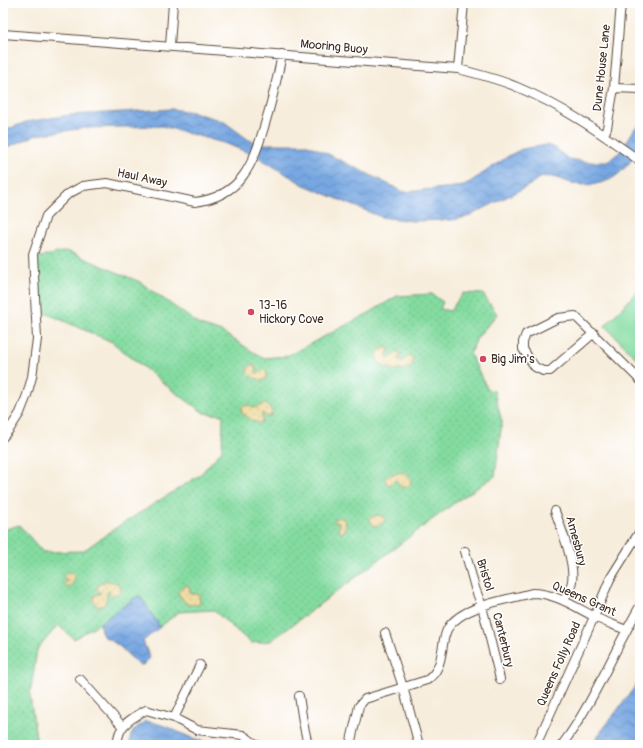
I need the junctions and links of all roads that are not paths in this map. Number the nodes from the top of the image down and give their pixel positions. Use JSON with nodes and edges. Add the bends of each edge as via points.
{"nodes":[{"id":1,"x":173,"y":3,"type":"edge"},
{"id":2,"x":464,"y":3,"type":"edge"},
{"id":3,"x":621,"y":3,"type":"edge"},
{"id":4,"x":3,"y":34,"type":"edge"},
{"id":5,"x":170,"y":46,"type":"junction"},
{"id":6,"x":282,"y":55,"type":"junction"},
{"id":7,"x":458,"y":69,"type":"junction"},
{"id":8,"x":614,"y":88,"type":"junction"},
{"id":9,"x":640,"y":89,"type":"edge"},
{"id":10,"x":604,"y":135,"type":"junction"},
{"id":11,"x":640,"y":161,"type":"edge"},
{"id":12,"x":594,"y":333,"type":"junction"},
{"id":13,"x":640,"y":380,"type":"edge"},
{"id":14,"x":3,"y":437,"type":"edge"},
{"id":15,"x":555,"y":510,"type":"dead end"},
{"id":16,"x":640,"y":531,"type":"edge"},
{"id":17,"x":465,"y":550,"type":"dead end"},
{"id":18,"x":564,"y":601,"type":"junction"},
{"id":19,"x":482,"y":606,"type":"junction"},
{"id":20,"x":640,"y":606,"type":"edge"},
{"id":21,"x":594,"y":617,"type":"junction"},
{"id":22,"x":626,"y":630,"type":"junction"},
{"id":23,"x":385,"y":633,"type":"dead end"},
{"id":24,"x":200,"y":665,"type":"dead end"},
{"id":25,"x":80,"y":679,"type":"dead end"},
{"id":26,"x":500,"y":679,"type":"dead end"},
{"id":27,"x":403,"y":687,"type":"junction"},
{"id":28,"x":299,"y":696,"type":"dead end"},
{"id":29,"x":174,"y":718,"type":"junction"},
{"id":30,"x":123,"y":727,"type":"junction"},
{"id":31,"x":118,"y":745,"type":"edge"},
{"id":32,"x":257,"y":745,"type":"edge"},
{"id":33,"x":308,"y":745,"type":"edge"},
{"id":34,"x":350,"y":745,"type":"edge"},
{"id":35,"x":418,"y":745,"type":"edge"},
{"id":36,"x":536,"y":745,"type":"edge"},
{"id":37,"x":562,"y":745,"type":"edge"}],
"edges":[{"from":1,"to":5,"type":"street"},
{"from":2,"to":7,"type":"street"},
{"from":3,"to":8,"type":"street","name":"Dune House Lane"},
{"from":4,"to":5,"type":"street","name":"Mooring Buoy"},
{"from":5,"to":6,"type":"street","name":"Mooring Buoy"},
{"from":6,"to":7,"type":"street","name":"Mooring Buoy"},
{"from":6,"to":14,"type":"street","name":"Haul Away","via":[[275,93],[253,160],[234,186],[208,200],[194,202],[107,183],[83,186],[68,194],[46,216],[33,254],[37,339],[32,377],[20,414]]},
{"from":7,"to":10,"type":"street","name":"Mooring Buoy","via":[[516,86],[555,104]]},
{"from":8,"to":9,"type":"street"},
{"from":8,"to":10,"type":"street","name":"Dune House Lane"},
{"from":10,"to":11,"type":"street","name":"Mooring Buoy"},
{"from":12,"to":12,"type":"street","via":[[575,316],[558,318],[526,334],[522,342],[523,349],[535,366],[543,371],[550,371]]},
{"from":12,"to":13,"type":"street"},
{"from":15,"to":18,"type":"street","name":"Amesbury","via":[[573,574]]},
{"from":16,"to":21,"type":"street","name":"Queens Folly Road","via":[[610,580]]},
{"from":17,"to":19,"type":"street","name":"Bristol"},
{"from":18,"to":19,"type":"street","name":"Queens Grant","via":[[550,595],[532,594]]},
{"from":18,"to":21,"type":"street","name":"Queens Grant"},
{"from":19,"to":26,"type":"street","name":"Canterbury"},
{"from":19,"to":27,"type":"street","name":"Queens Grant","via":[[471,610],[447,628],[435,674],[427,680]]},
{"from":20,"to":22,"type":"street"},
{"from":21,"to":22,"type":"street","name":"Queens Grant"},
{"from":21,"to":36,"type":"street","name":"Queens Folly Road"},
{"from":22,"to":37,"type":"street","via":[[589,704]]},
{"from":23,"to":27,"type":"street"},
{"from":24,"to":29,"type":"street"},
{"from":25,"to":30,"type":"street"},
{"from":27,"to":34,"type":"street","name":"Queens Grant","via":[[365,699],[359,706]]},
{"from":27,"to":35,"type":"street"},
{"from":28,"to":33,"type":"street"},
{"from":29,"to":30,"type":"street","via":[[146,710]]},
{"from":29,"to":32,"type":"street","via":[[197,730],[243,735]]},
{"from":30,"to":31,"type":"street","via":[[120,730]]}]}
